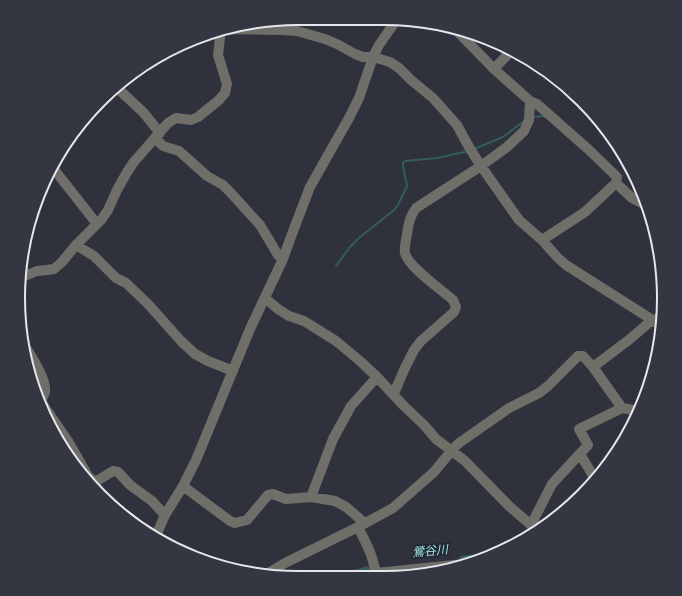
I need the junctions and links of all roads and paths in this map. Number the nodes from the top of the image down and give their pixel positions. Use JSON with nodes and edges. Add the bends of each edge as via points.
{"nodes":[{"id":1,"x":393,"y":25,"type":"edge"},
{"id":2,"x":248,"y":29,"type":"edge"},
{"id":3,"x":221,"y":36,"type":"edge"},
{"id":4,"x":462,"y":36,"type":"edge"},
{"id":5,"x":508,"y":55,"type":"edge"},
{"id":6,"x":373,"y":57,"type":"junction"},
{"id":7,"x":494,"y":69,"type":"junction"},
{"id":8,"x":120,"y":91,"type":"edge"},
{"id":9,"x":530,"y":101,"type":"junction"},
{"id":10,"x":157,"y":135,"type":"junction"},
{"id":11,"x":482,"y":166,"type":"junction"},
{"id":12,"x":56,"y":172,"type":"edge"},
{"id":13,"x":617,"y":180,"type":"junction"},
{"id":14,"x":639,"y":202,"type":"edge"},
{"id":15,"x":97,"y":224,"type":"junction"},
{"id":16,"x":542,"y":240,"type":"junction"},
{"id":17,"x":76,"y":245,"type":"junction"},
{"id":18,"x":283,"y":259,"type":"junction"},
{"id":19,"x":26,"y":275,"type":"edge"},
{"id":20,"x":264,"y":298,"type":"junction"},
{"id":21,"x":656,"y":321,"type":"edge"},
{"id":22,"x":656,"y":323,"type":"edge"},
{"id":23,"x":31,"y":357,"type":"edge"},
{"id":24,"x":592,"y":367,"type":"junction"},
{"id":25,"x":233,"y":371,"type":"junction"},
{"id":26,"x":377,"y":377,"type":"junction"},
{"id":27,"x":392,"y":394,"type":"junction"},
{"id":28,"x":43,"y":396,"type":"edge"},
{"id":29,"x":622,"y":408,"type":"junction"},
{"id":30,"x":633,"y":410,"type":"edge"},
{"id":31,"x":63,"y":436,"type":"edge"},
{"id":32,"x":452,"y":450,"type":"junction"},
{"id":33,"x":580,"y":454,"type":"junction"},
{"id":34,"x":81,"y":464,"type":"edge"},
{"id":35,"x":593,"y":474,"type":"edge"},
{"id":36,"x":96,"y":482,"type":"edge"},
{"id":37,"x":183,"y":486,"type":"junction"},
{"id":38,"x":311,"y":497,"type":"junction"},
{"id":39,"x":165,"y":515,"type":"junction"},
{"id":40,"x":361,"y":525,"type":"junction"},
{"id":41,"x":536,"y":525,"type":"edge"},
{"id":42,"x":534,"y":526,"type":"edge"},
{"id":43,"x":158,"y":532,"type":"edge"},
{"id":44,"x":274,"y":570,"type":"edge"},
{"id":45,"x":375,"y":571,"type":"edge"}],
"edges":[{"from":1,"to":6,"type":"street"},
{"from":2,"to":6,"type":"street","via":[[297,31],[325,39],[363,57]]},
{"from":3,"to":10,"type":"street","via":[[218,55],[227,84],[225,93],[198,117],[192,120],[176,118]]},
{"from":4,"to":7,"type":"street"},
{"from":5,"to":7,"type":"street"},
{"from":6,"to":11,"type":"street","via":[[390,62],[399,68],[433,98],[457,125]]},
{"from":6,"to":18,"type":"street","via":[[359,98],[310,188]]},
{"from":7,"to":9,"type":"street"},
{"from":8,"to":10,"type":"street","via":[[143,112]]},
{"from":9,"to":11,"type":"street","via":[[529,118],[524,130]]},
{"from":9,"to":13,"type":"street","via":[[537,104],[588,149]]},
{"from":10,"to":15,"type":"street","via":[[133,163],[108,210]]},
{"from":10,"to":18,"type":"street","via":[[163,146],[179,151],[207,176],[223,185],[260,225]]},
{"from":11,"to":16,"type":"street","via":[[519,220]]},
{"from":11,"to":27,"type":"street","via":[[416,208],[410,217],[405,252],[408,259],[413,267],[453,300],[456,307],[454,312],[414,350]]},
{"from":12,"to":15,"type":"street"},
{"from":13,"to":14,"type":"street","via":[[632,198]]},
{"from":13,"to":16,"type":"street","via":[[585,212]]},
{"from":15,"to":17,"type":"street"},
{"from":16,"to":21,"type":"street","via":[[566,265]]},
{"from":17,"to":19,"type":"street","via":[[54,269],[36,271]]},
{"from":17,"to":25,"type":"street","via":[[94,256],[116,278],[126,283],[195,354]]},
{"from":18,"to":20,"type":"street"},
{"from":20,"to":25,"type":"street"},
{"from":20,"to":26,"type":"street","via":[[289,316],[304,321],[336,341]]},
{"from":22,"to":24,"type":"street"},
{"from":23,"to":28,"type":"street","via":[[44,381]]},
{"from":24,"to":29,"type":"street"},
{"from":24,"to":32,"type":"street","via":[[584,356],[578,356],[539,394],[509,408]]},
{"from":25,"to":37,"type":"street"},
{"from":26,"to":27,"type":"street"},
{"from":26,"to":38,"type":"street","via":[[352,406],[333,439]]},
{"from":27,"to":32,"type":"street","via":[[436,438]]},
{"from":29,"to":30,"type":"street"},
{"from":29,"to":33,"type":"street","via":[[579,429],[588,445]]},
{"from":31,"to":34,"type":"street"},
{"from":32,"to":40,"type":"street","via":[[434,472],[393,508]]},
{"from":32,"to":42,"type":"street","via":[[509,506]]},
{"from":33,"to":35,"type":"street"},
{"from":33,"to":41,"type":"street","via":[[552,484]]},
{"from":36,"to":39,"type":"street","via":[[113,471],[118,472]]},
{"from":37,"to":38,"type":"street","via":[[235,523],[247,520],[268,495],[273,494],[286,499]]},
{"from":37,"to":39,"type":"street"},
{"from":38,"to":40,"type":"street","via":[[335,501],[360,519]]},
{"from":39,"to":43,"type":"street"},
{"from":40,"to":44,"type":"street"},
{"from":40,"to":45,"type":"street"}]}
